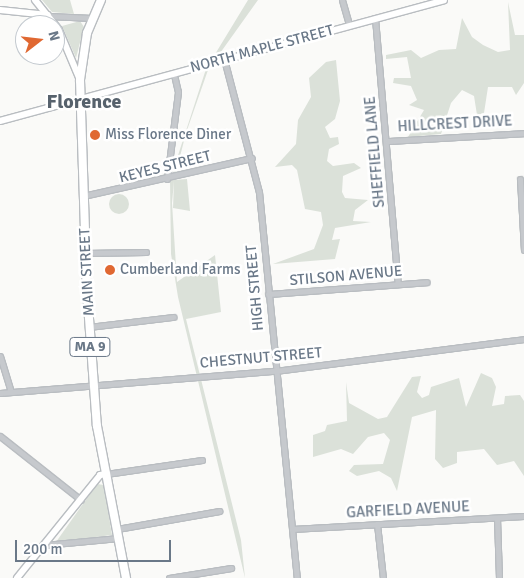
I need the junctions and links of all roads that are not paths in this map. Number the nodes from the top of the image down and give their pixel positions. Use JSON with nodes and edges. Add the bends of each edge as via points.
{"nodes":[{"id":1,"x":34,"y":0,"type":"edge"},
{"id":2,"x":101,"y":0,"type":"edge"},
{"id":3,"x":342,"y":0,"type":"edge"},
{"id":4,"x":444,"y":0,"type":"edge"},
{"id":5,"x":0,"y":10,"type":"edge"},
{"id":6,"x":34,"y":12,"type":"junction"},
{"id":7,"x":45,"y":15,"type":"edge"},
{"id":8,"x":48,"y":15,"type":"edge"},
{"id":9,"x":65,"y":17,"type":"edge"},
{"id":10,"x":92,"y":18,"type":"junction"},
{"id":11,"x":376,"y":18,"type":"junction"},
{"id":12,"x":349,"y":25,"type":"junction"},
{"id":13,"x":65,"y":49,"type":"edge"},
{"id":14,"x":224,"y":59,"type":"junction"},
{"id":15,"x":174,"y":74,"type":"junction"},
{"id":16,"x":80,"y":80,"type":"junction"},
{"id":17,"x":80,"y":99,"type":"junction"},
{"id":18,"x":0,"y":121,"type":"edge"},
{"id":19,"x":524,"y":133,"type":"edge"},
{"id":20,"x":387,"y":141,"type":"junction"},
{"id":21,"x":252,"y":158,"type":"junction"},
{"id":22,"x":167,"y":179,"type":"junction"},
{"id":23,"x":520,"y":179,"type":"dead end"},
{"id":24,"x":84,"y":196,"type":"junction"},
{"id":25,"x":523,"y":232,"type":"edge"},
{"id":26,"x":524,"y":250,"type":"edge"},
{"id":27,"x":146,"y":252,"type":"dead end"},
{"id":28,"x":85,"y":253,"type":"junction"},
{"id":29,"x":427,"y":282,"type":"dead end"},
{"id":30,"x":398,"y":284,"type":"junction"},
{"id":31,"x":268,"y":294,"type":"junction"},
{"id":32,"x":173,"y":317,"type":"dead end"},
{"id":33,"x":89,"y":327,"type":"junction"},
{"id":34,"x":524,"y":339,"type":"edge"},
{"id":35,"x":0,"y":356,"type":"edge"},
{"id":36,"x":275,"y":371,"type":"junction"},
{"id":37,"x":93,"y":384,"type":"junction"},
{"id":38,"x":11,"y":391,"type":"junction"},
{"id":39,"x":0,"y":393,"type":"edge"},
{"id":40,"x":0,"y":436,"type":"edge"},
{"id":41,"x":202,"y":460,"type":"dead end"},
{"id":42,"x":106,"y":474,"type":"junction"},
{"id":43,"x":80,"y":500,"type":"junction"},
{"id":44,"x":219,"y":512,"type":"dead end"},
{"id":45,"x":524,"y":516,"type":"edge"},
{"id":46,"x":497,"y":518,"type":"junction"},
{"id":47,"x":377,"y":524,"type":"junction"},
{"id":48,"x":117,"y":529,"type":"junction"},
{"id":49,"x":292,"y":529,"type":"junction"},
{"id":50,"x":119,"y":538,"type":"junction"},
{"id":51,"x":44,"y":545,"type":"junction"},
{"id":52,"x":231,"y":568,"type":"dead end"},
{"id":53,"x":17,"y":578,"type":"edge"},
{"id":54,"x":126,"y":578,"type":"edge"},
{"id":55,"x":169,"y":578,"type":"edge"},
{"id":56,"x":297,"y":578,"type":"edge"},
{"id":57,"x":383,"y":578,"type":"edge"},
{"id":58,"x":499,"y":578,"type":"edge"}],
"edges":[{"from":1,"to":6,"type":"main road"},
{"from":1,"to":8,"type":"main road"},
{"from":2,"to":10,"type":"highway","number":"MA 9"},
{"from":3,"to":12,"type":"street"},
{"from":4,"to":11,"type":"main road","name":"NORTH MAPLE STREET"},
{"from":5,"to":6,"type":"main road"},
{"from":6,"to":7,"type":"main road"},
{"from":9,"to":10,"type":"street"},
{"from":10,"to":16,"type":"highway","number":"MA 9"},
{"from":11,"to":12,"type":"main road","name":"NORTH MAPLE STREET"},
{"from":11,"to":20,"type":"street","name":"SHEFFIELD LANE"},
{"from":12,"to":14,"type":"main road","name":"NORTH MAPLE STREET"},
{"from":13,"to":16,"type":"main road"},
{"from":14,"to":15,"type":"main road","name":"NORTH MAPLE STREET"},
{"from":14,"to":21,"type":"street","name":"HIGH STREET"},
{"from":15,"to":17,"type":"main road","name":"NORTH MAPLE STREET"},
{"from":15,"to":22,"type":"street","via":[[178,92]]},
{"from":16,"to":17,"type":"highway","number":"MA 9"},
{"from":17,"to":18,"type":"main road","name":"NORTH MAPLE STREET"},
{"from":17,"to":24,"type":"highway","name":"MAIN STREET","number":"MA 9"},
{"from":19,"to":20,"type":"street","name":"HILLCREST DRIVE"},
{"from":20,"to":30,"type":"street","name":"SHEFFIELD LANE"},
{"from":21,"to":22,"type":"street","name":"KEYES STREET"},
{"from":21,"to":31,"type":"street","name":"HIGH STREET"},
{"from":22,"to":24,"type":"street","name":"KEYES STREET"},
{"from":23,"to":25,"type":"street"},
{"from":24,"to":28,"type":"highway","name":"MAIN STREET","number":"MA 9"},
{"from":25,"to":26,"type":"street"},
{"from":27,"to":28,"type":"street"},
{"from":28,"to":33,"type":"highway","name":"MAIN STREET","number":"MA 9"},
{"from":29,"to":30,"type":"street","name":"STILSON AVENUE"},
{"from":30,"to":31,"type":"street","name":"STILSON AVENUE"},
{"from":31,"to":36,"type":"street","name":"HIGH STREET"},
{"from":32,"to":33,"type":"street"},
{"from":33,"to":37,"type":"highway","name":"MAIN STREET","number":"MA 9"},
{"from":34,"to":36,"type":"street","name":"CHESTNUT STREET"},
{"from":35,"to":38,"type":"street"},
{"from":36,"to":37,"type":"street","name":"CHESTNUT STREET"},
{"from":36,"to":49,"type":"street","name":"HIGH STREET"},
{"from":37,"to":38,"type":"street","name":"CHESTNUT STREET"},
{"from":37,"to":42,"type":"highway","name":"MAIN STREET","number":"MA 9"},
{"from":38,"to":39,"type":"street","name":"CHESTNUT STREET"},
{"from":40,"to":43,"type":"street"},
{"from":41,"to":42,"type":"street"},
{"from":42,"to":43,"type":"main road","via":[[100,475]]},
{"from":42,"to":48,"type":"highway","number":"MA 9"},
{"from":43,"to":51,"type":"main road"},
{"from":44,"to":48,"type":"street"},
{"from":45,"to":46,"type":"street","name":"GARFIELD AVENUE"},
{"from":46,"to":47,"type":"street","name":"GARFIELD AVENUE"},
{"from":46,"to":58,"type":"street"},
{"from":47,"to":49,"type":"street","name":"GARFIELD AVENUE"},
{"from":47,"to":57,"type":"street"},
{"from":48,"to":50,"type":"highway","number":"MA 9"},
{"from":49,"to":56,"type":"street","name":"HIGH STREET"},
{"from":50,"to":51,"type":"street"},
{"from":50,"to":54,"type":"highway","number":"MA 9"},
{"from":51,"to":53,"type":"main road"},
{"from":52,"to":55,"type":"street"}]}
